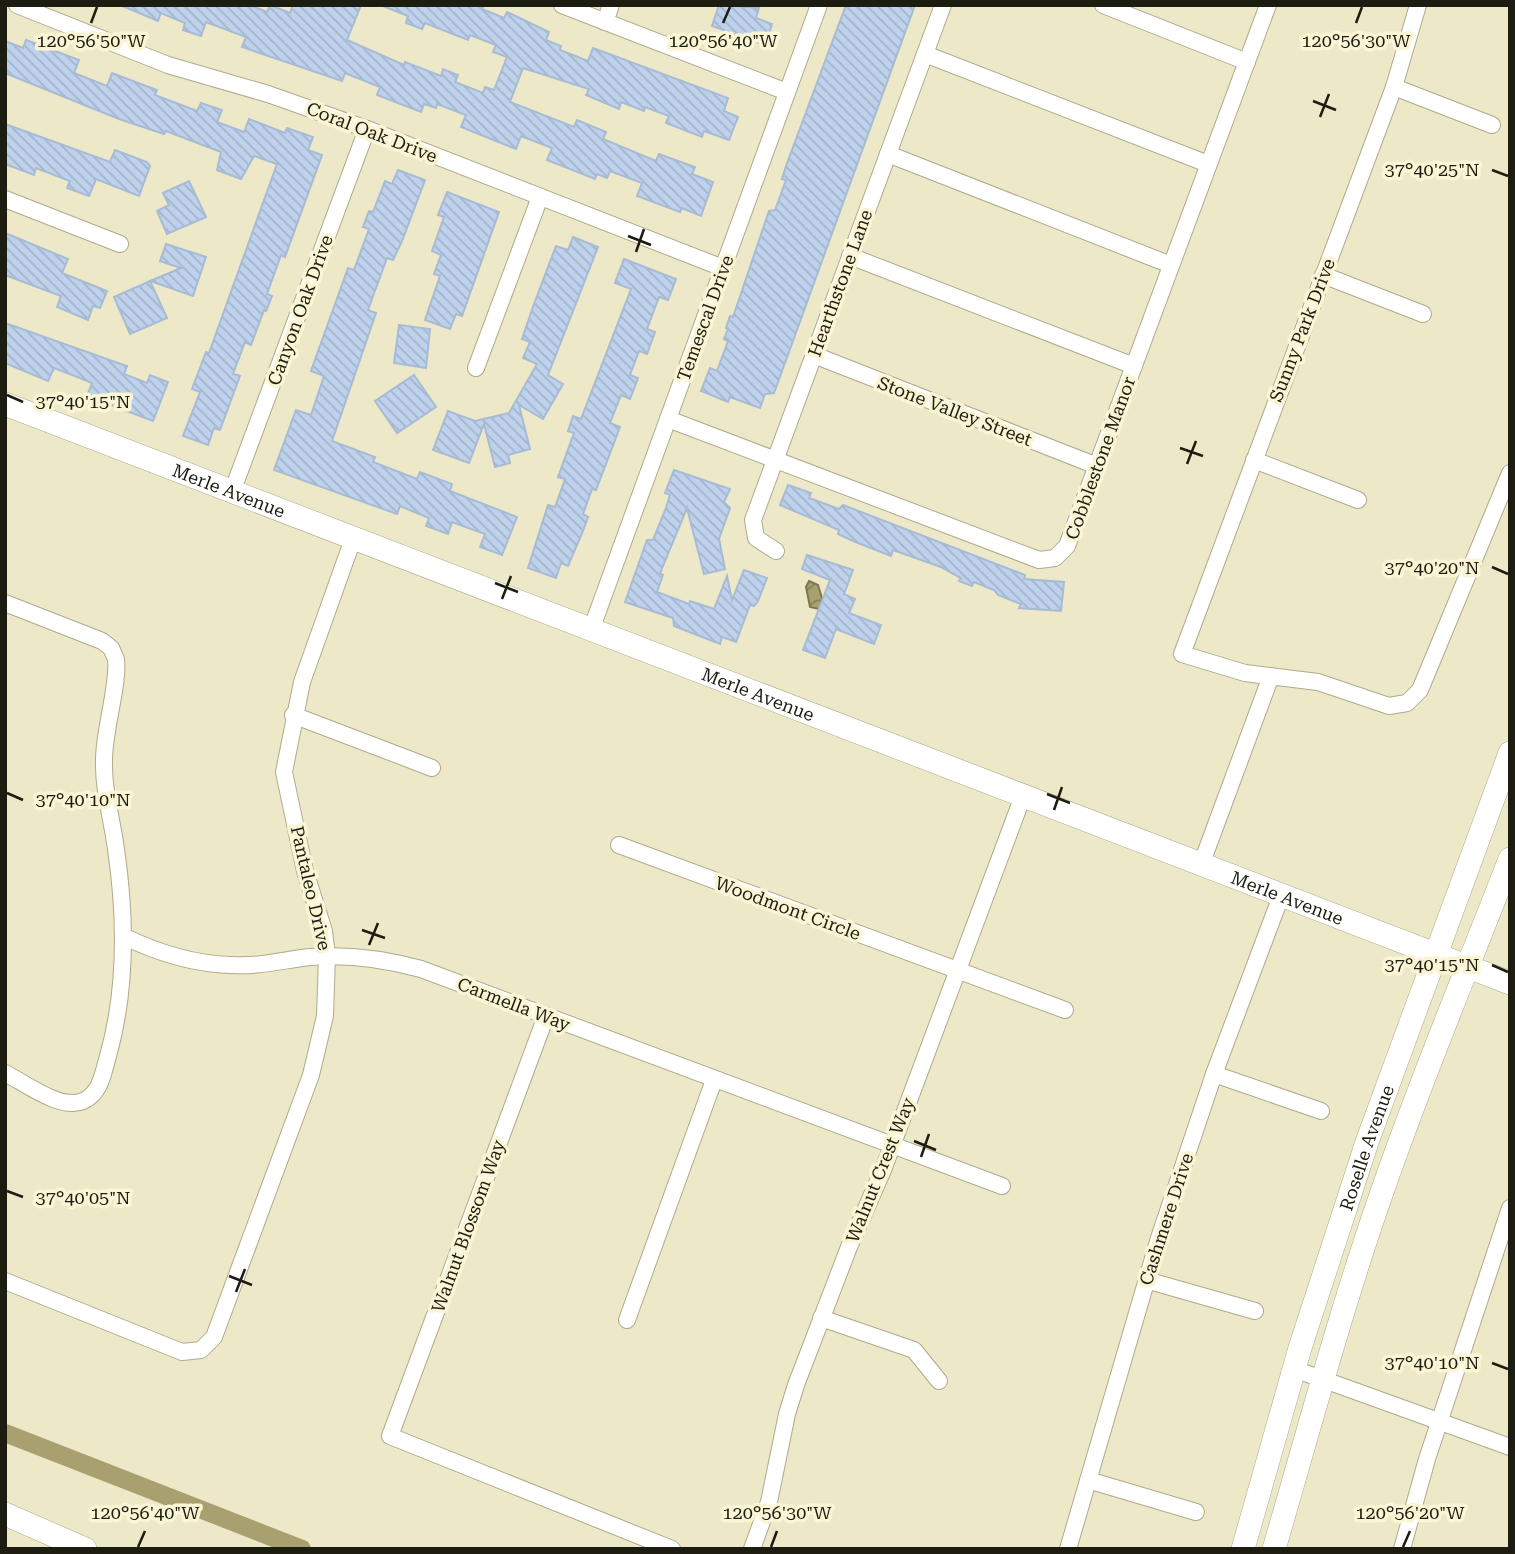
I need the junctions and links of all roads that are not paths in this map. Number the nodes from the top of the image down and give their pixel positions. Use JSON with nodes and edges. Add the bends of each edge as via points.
{"nodes":[{"id":1,"x":17,"y":5,"type":"edge"},
{"id":2,"x":562,"y":5,"type":"edge"},
{"id":3,"x":611,"y":5,"type":"edge"},
{"id":4,"x":819,"y":5,"type":"edge"},
{"id":5,"x":943,"y":5,"type":"edge"},
{"id":6,"x":1104,"y":5,"type":"edge"},
{"id":7,"x":1268,"y":5,"type":"edge"},
{"id":8,"x":1418,"y":5,"type":"edge"},
{"id":9,"x":606,"y":22,"type":"junction"},
{"id":10,"x":925,"y":54,"type":"junction"},
{"id":11,"x":1247,"y":62,"type":"junction"},
{"id":12,"x":1394,"y":87,"type":"junction"},
{"id":13,"x":787,"y":92,"type":"junction"},
{"id":14,"x":1492,"y":125,"type":"dead end"},
{"id":15,"x":367,"y":129,"type":"junction"},
{"id":16,"x":888,"y":155,"type":"junction"},
{"id":17,"x":1208,"y":164,"type":"junction"},
{"id":18,"x":540,"y":197,"type":"junction"},
{"id":19,"x":5,"y":199,"type":"edge"},
{"id":20,"x":120,"y":244,"type":"dead end"},
{"id":21,"x":850,"y":256,"type":"junction"},
{"id":22,"x":1171,"y":265,"type":"junction"},
{"id":23,"x":723,"y":268,"type":"junction"},
{"id":24,"x":1323,"y":275,"type":"junction"},
{"id":25,"x":1423,"y":314,"type":"dead end"},
{"id":26,"x":814,"y":355,"type":"junction"},
{"id":27,"x":1133,"y":366,"type":"junction"},
{"id":28,"x":475,"y":368,"type":"dead end"},
{"id":29,"x":5,"y":404,"type":"edge"},
{"id":30,"x":668,"y":419,"type":"junction"},
{"id":31,"x":775,"y":460,"type":"junction"},
{"id":32,"x":1254,"y":460,"type":"junction"},
{"id":33,"x":1097,"y":466,"type":"junction"},
{"id":34,"x":1510,"y":472,"type":"edge"},
{"id":35,"x":233,"y":492,"type":"junction"},
{"id":36,"x":1358,"y":500,"type":"dead end"},
{"id":37,"x":353,"y":539,"type":"junction"},
{"id":38,"x":776,"y":551,"type":"dead end"},
{"id":39,"x":5,"y":603,"type":"edge"},
{"id":40,"x":592,"y":631,"type":"junction"},
{"id":41,"x":1271,"y":676,"type":"junction"},
{"id":42,"x":293,"y":715,"type":"junction"},
{"id":43,"x":1510,"y":753,"type":"edge"},
{"id":44,"x":432,"y":768,"type":"dead end"},
{"id":45,"x":1023,"y":796,"type":"junction"},
{"id":46,"x":619,"y":845,"type":"dead end"},
{"id":47,"x":1510,"y":859,"type":"edge"},
{"id":48,"x":1201,"y":864,"type":"junction"},
{"id":49,"x":1281,"y":896,"type":"junction"},
{"id":50,"x":123,"y":936,"type":"junction"},
{"id":51,"x":1436,"y":955,"type":"junction"},
{"id":52,"x":327,"y":956,"type":"junction"},
{"id":53,"x":1465,"y":966,"type":"junction"},
{"id":54,"x":957,"y":970,"type":"junction"},
{"id":55,"x":1510,"y":983,"type":"edge"},
{"id":56,"x":1065,"y":1010,"type":"dead end"},
{"id":57,"x":546,"y":1016,"type":"junction"},
{"id":58,"x":5,"y":1073,"type":"edge"},
{"id":59,"x":1214,"y":1074,"type":"junction"},
{"id":60,"x":714,"y":1080,"type":"junction"},
{"id":61,"x":1321,"y":1111,"type":"dead end"},
{"id":62,"x":892,"y":1146,"type":"junction"},
{"id":63,"x":1002,"y":1186,"type":"dead end"},
{"id":64,"x":1510,"y":1208,"type":"edge"},
{"id":65,"x":1504,"y":1241,"type":"edge"},
{"id":66,"x":1146,"y":1280,"type":"junction"},
{"id":67,"x":5,"y":1281,"type":"edge"},
{"id":68,"x":1255,"y":1311,"type":"dead end"},
{"id":69,"x":821,"y":1318,"type":"junction"},
{"id":70,"x":627,"y":1320,"type":"dead end"},
{"id":71,"x":1294,"y":1369,"type":"junction"},
{"id":72,"x":1322,"y":1379,"type":"junction"},
{"id":73,"x":939,"y":1381,"type":"dead end"},
{"id":74,"x":1441,"y":1421,"type":"junction"},
{"id":75,"x":1510,"y":1447,"type":"edge"},
{"id":76,"x":1088,"y":1480,"type":"junction"},
{"id":77,"x":1196,"y":1512,"type":"dead end"},
{"id":78,"x":5,"y":1514,"type":"edge"},
{"id":79,"x":85,"y":1549,"type":"edge"},
{"id":80,"x":672,"y":1549,"type":"edge"},
{"id":81,"x":752,"y":1549,"type":"edge"},
{"id":82,"x":1068,"y":1549,"type":"edge"},
{"id":83,"x":1243,"y":1549,"type":"edge"},
{"id":84,"x":1274,"y":1549,"type":"edge"},
{"id":85,"x":1402,"y":1549,"type":"edge"}],
"edges":[{"from":1,"to":15,"type":"street","name":"Coral Oak Drive","via":[[169,65]]},
{"from":2,"to":9,"type":"street"},
{"from":3,"to":9,"type":"street"},
{"from":4,"to":13,"type":"street","name":"Temescal Drive"},
{"from":5,"to":10,"type":"street","name":"Hearthstone Lane"},
{"from":6,"to":11,"type":"street"},
{"from":7,"to":11,"type":"street","name":"Cobblestone Manor"},
{"from":8,"to":12,"type":"street","name":"Sunny Park Drive"},
{"from":9,"to":13,"type":"street"},
{"from":10,"to":16,"type":"street","name":"Hearthstone Lane"},
{"from":10,"to":17,"type":"street"},
{"from":11,"to":17,"type":"street","name":"Cobblestone Manor"},
{"from":12,"to":14,"type":"street"},
{"from":12,"to":24,"type":"street","name":"Sunny Park Drive"},
{"from":13,"to":23,"type":"street","name":"Temescal Drive"},
{"from":15,"to":18,"type":"street","name":"Coral Oak Drive"},
{"from":15,"to":35,"type":"street","name":"Canyon Oak Drive"},
{"from":16,"to":21,"type":"street","name":"Hearthstone Lane"},
{"from":16,"to":22,"type":"street"},
{"from":17,"to":22,"type":"street","name":"Cobblestone Manor"},
{"from":18,"to":23,"type":"street","name":"Coral Oak Drive"},
{"from":18,"to":28,"type":"street"},
{"from":19,"to":20,"type":"street"},
{"from":21,"to":26,"type":"street","name":"Hearthstone Lane"},
{"from":21,"to":27,"type":"street"},
{"from":22,"to":27,"type":"street","name":"Cobblestone Manor"},
{"from":23,"to":30,"type":"street","name":"Temescal Drive"},
{"from":24,"to":25,"type":"street"},
{"from":24,"to":32,"type":"street","name":"Sunny Park Drive"},
{"from":26,"to":31,"type":"street","name":"Hearthstone Lane"},
{"from":26,"to":33,"type":"street","name":"Stone Valley Street"},
{"from":27,"to":33,"type":"street","name":"Cobblestone Manor"},
{"from":29,"to":35,"type":"main road","name":"Merle Avenue"},
{"from":30,"to":31,"type":"street","name":"Cobblestone Manor"},
{"from":30,"to":40,"type":"street","name":"Temescal Drive"},
{"from":31,"to":33,"type":"street","name":"Cobblestone Manor","via":[[1039,560],[1055,558],[1067,546]]},
{"from":31,"to":38,"type":"street","name":"Hearthstone Lane","via":[[752,527],[763,545]]},
{"from":32,"to":36,"type":"street"},
{"from":32,"to":41,"type":"street","name":"Sunny Park Drive","via":[[1182,654]]},
{"from":34,"to":41,"type":"street","via":[[1420,690],[1407,703],[1388,706],[1318,682]]},
{"from":35,"to":37,"type":"main road","name":"Merle Avenue"},
{"from":37,"to":40,"type":"main road","name":"Merle Avenue"},
{"from":37,"to":42,"type":"street","name":"Pantaleo Drive"},
{"from":39,"to":50,"type":"street","via":[[102,641],[114,655],[117,669],[104,761],[122,892]]},
{"from":40,"to":45,"type":"main road","name":"Merle Avenue"},
{"from":41,"to":48,"type":"street"},
{"from":42,"to":44,"type":"street"},
{"from":42,"to":52,"type":"street","name":"Pantaleo Drive","via":[[284,772]]},
{"from":43,"to":51,"type":"main road","name":"Roselle Avenue"},
{"from":45,"to":48,"type":"main road","name":"Merle Avenue"},
{"from":45,"to":54,"type":"street","name":"Walnut Crest Way"},
{"from":46,"to":54,"type":"street","name":"Woodmont Circle"},
{"from":47,"to":53,"type":"main road","name":"Roselle Avenue"},
{"from":48,"to":49,"type":"main road","name":"Merle Avenue"},
{"from":49,"to":51,"type":"main road","name":"Merle Avenue"},
{"from":49,"to":59,"type":"street","name":"Cashmere Drive"},
{"from":50,"to":52,"type":"street","name":"Carmella Way","via":[[201,963],[252,965]]},
{"from":50,"to":58,"type":"street","via":[[119,999],[99,1087],[85,1101],[69,1103]]},
{"from":51,"to":53,"type":"main road","name":"Merle Avenue"},
{"from":51,"to":71,"type":"main road","name":"Roselle Avenue","via":[[1367,1142]]},
{"from":52,"to":57,"type":"street","name":"Carmella Way","via":[[409,965]]},
{"from":52,"to":67,"type":"street","name":"Pantaleo Drive","via":[[325,1016],[314,1066],[214,1338],[201,1350],[183,1352]]},
{"from":53,"to":55,"type":"main road","name":"Merle Avenue"},
{"from":53,"to":72,"type":"main road","name":"Roselle Avenue","via":[[1382,1190]]},
{"from":54,"to":56,"type":"street","name":"Woodmont Circle"},
{"from":54,"to":62,"type":"street","name":"Walnut Crest Way"},
{"from":57,"to":60,"type":"street","name":"Carmella Way"},
{"from":57,"to":80,"type":"street","name":"Walnut Blossom Way","via":[[390,1436]]},
{"from":59,"to":61,"type":"street"},
{"from":59,"to":66,"type":"street","name":"Cashmere Drive"},
{"from":60,"to":62,"type":"street","name":"Carmella Way"},
{"from":60,"to":70,"type":"street"},
{"from":62,"to":63,"type":"street","name":"Carmella Way"},
{"from":62,"to":69,"type":"street","name":"Walnut Crest Way"},
{"from":64,"to":65,"type":"street"},
{"from":65,"to":74,"type":"street"},
{"from":66,"to":68,"type":"street"},
{"from":66,"to":76,"type":"street","name":"Cashmere Drive"},
{"from":69,"to":73,"type":"street","via":[[914,1350]]},
{"from":69,"to":81,"type":"street","name":"Walnut Crest Way","via":[[787,1414],[776,1475]]},
{"from":71,"to":72,"type":"street"},
{"from":71,"to":83,"type":"main road","name":"Roselle Avenue"},
{"from":72,"to":74,"type":"street"},
{"from":72,"to":84,"type":"main road","name":"Roselle Avenue"},
{"from":74,"to":75,"type":"street"},
{"from":74,"to":85,"type":"street"},
{"from":76,"to":77,"type":"street"},
{"from":76,"to":82,"type":"street","name":"Cashmere Drive"},
{"from":78,"to":79,"type":"main road"}]}
